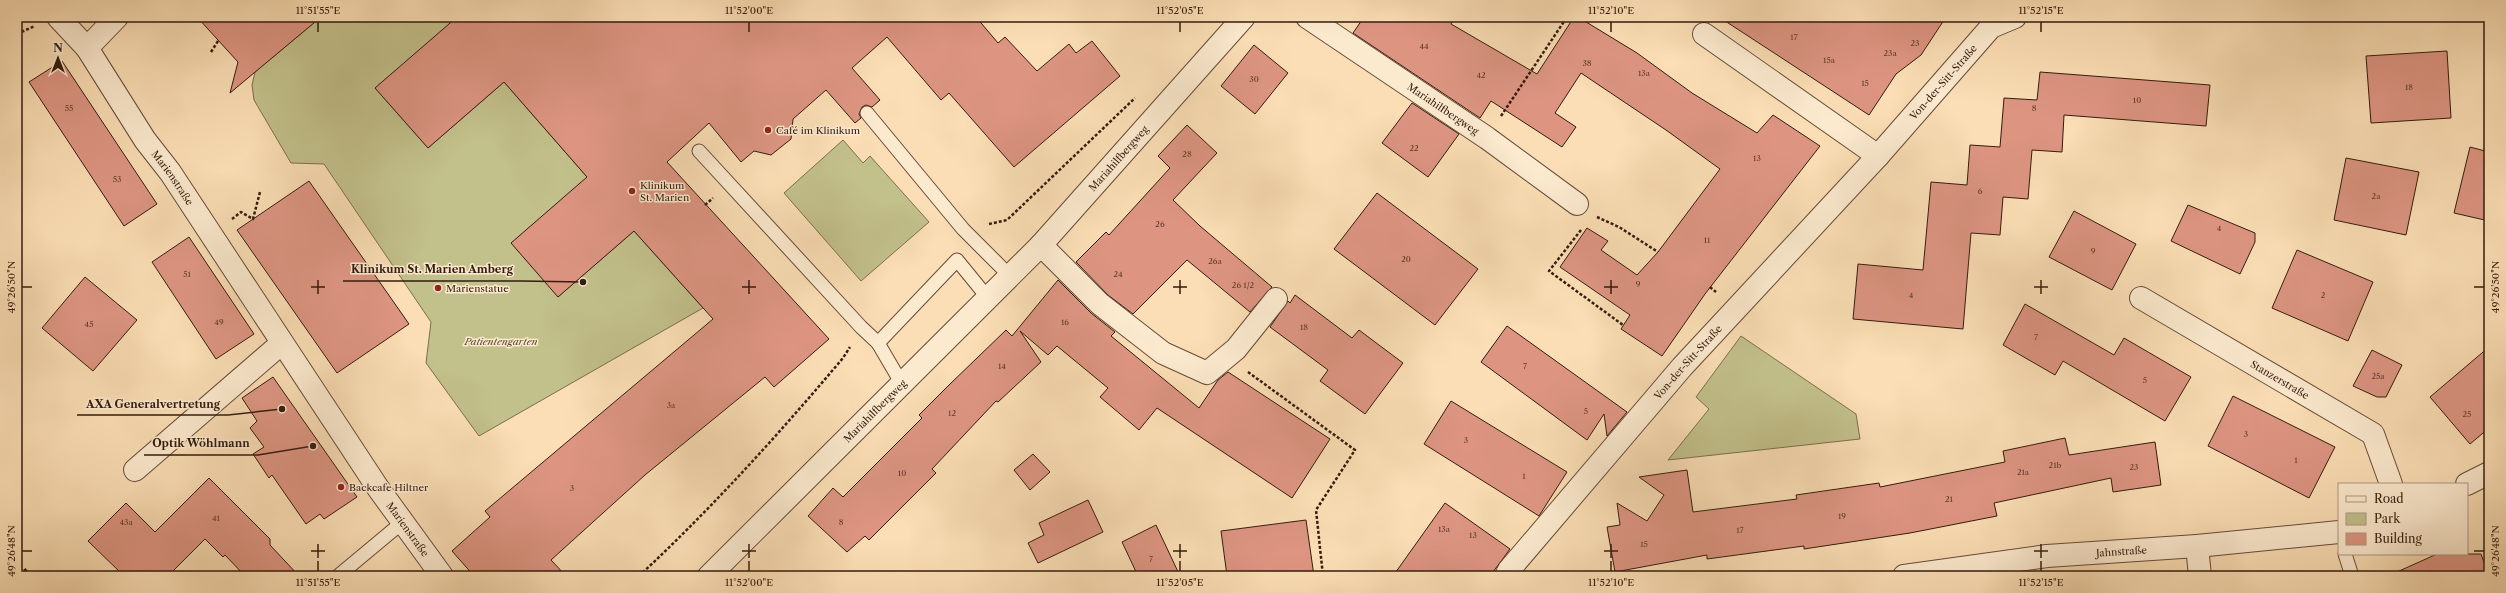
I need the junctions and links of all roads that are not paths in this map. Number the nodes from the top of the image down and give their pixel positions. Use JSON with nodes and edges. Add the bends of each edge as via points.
{"nodes":[{"id":1,"x":58,"y":17,"type":"edge"},
{"id":2,"x":117,"y":17,"type":"edge"},
{"id":3,"x":1244,"y":17,"type":"edge"},
{"id":4,"x":1308,"y":17,"type":"edge"},
{"id":5,"x":2014,"y":17,"type":"edge"},
{"id":6,"x":1704,"y":34,"type":"dead end"},
{"id":7,"x":87,"y":48,"type":"junction"},
{"id":8,"x":867,"y":113,"type":"dead end"},
{"id":9,"x":699,"y":151,"type":"dead end"},
{"id":10,"x":1878,"y":156,"type":"junction"},
{"id":11,"x":1577,"y":204,"type":"dead end"},
{"id":12,"x":1041,"y":245,"type":"junction"},
{"id":13,"x":1010,"y":276,"type":"junction"},
{"id":14,"x":988,"y":298,"type":"junction"},
{"id":15,"x":2141,"y":298,"type":"dead end"},
{"id":16,"x":1276,"y":299,"type":"dead end"},
{"id":17,"x":282,"y":343,"type":"junction"},
{"id":18,"x":878,"y":343,"type":"junction"},
{"id":19,"x":902,"y":384,"type":"junction"},
{"id":20,"x":135,"y":470,"type":"dead end"},
{"id":21,"x":2489,"y":473,"type":"edge"},
{"id":22,"x":2391,"y":483,"type":"edge"},
{"id":23,"x":2468,"y":484,"type":"edge"},
{"id":24,"x":404,"y":521,"type":"junction"},
{"id":25,"x":2338,"y":533,"type":"edge"},
{"id":26,"x":2197,"y":546,"type":"junction"},
{"id":27,"x":2345,"y":555,"type":"edge"},
{"id":28,"x":338,"y":576,"type":"edge"},
{"id":29,"x":442,"y":576,"type":"edge"},
{"id":30,"x":709,"y":576,"type":"edge"},
{"id":31,"x":1506,"y":576,"type":"edge"},
{"id":32,"x":1904,"y":576,"type":"edge"},
{"id":33,"x":2200,"y":576,"type":"edge"},
{"id":34,"x":2352,"y":576,"type":"edge"}],
"edges":[{"from":1,"to":7,"type":"street","name":"Marienstraße"},
{"from":2,"to":7,"type":"street"},
{"from":3,"to":12,"type":"street","name":"Mariahilfbergweg"},
{"from":4,"to":11,"type":"street","name":"Mariahilfbergweg","via":[[1487,138]]},
{"from":5,"to":10,"type":"street","name":"Von-der-Sitt-Straße","via":[[1992,27]]},
{"from":6,"to":10,"type":"street"},
{"from":7,"to":17,"type":"street","name":"Marienstraße","via":[[145,140],[170,172]]},
{"from":8,"to":13,"type":"lane","via":[[963,229]]},
{"from":9,"to":18,"type":"lane","via":[[860,327]]},
{"from":10,"to":31,"type":"street","name":"Von-der-Sitt-Straße","via":[[1682,367]]},
{"from":12,"to":13,"type":"street","name":"Mariahilfbergweg"},
{"from":12,"to":16,"type":"street","via":[[1100,304],[1163,352],[1207,372],[1236,349]]},
{"from":13,"to":14,"type":"street","name":"Mariahilfbergweg"},
{"from":14,"to":18,"type":"lane","via":[[957,260]]},
{"from":14,"to":19,"type":"street","name":"Mariahilfbergweg"},
{"from":15,"to":22,"type":"street","name":"Stanzerstraße","via":[[2373,434]]},
{"from":17,"to":20,"type":"street"},
{"from":17,"to":24,"type":"street","name":"Marienstraße","via":[[378,488]]},
{"from":18,"to":19,"type":"lane"},
{"from":19,"to":30,"type":"street","name":"Mariahilfbergweg"},
{"from":21,"to":23,"type":"street"},
{"from":24,"to":28,"type":"lane"},
{"from":24,"to":29,"type":"street","name":"Marienstraße"},
{"from":25,"to":26,"type":"street","name":"Jahnstraße"},
{"from":26,"to":32,"type":"street","name":"Jahnstraße","via":[[2047,556]]},
{"from":26,"to":33,"type":"street"},
{"from":27,"to":34,"type":"lane"}]}
